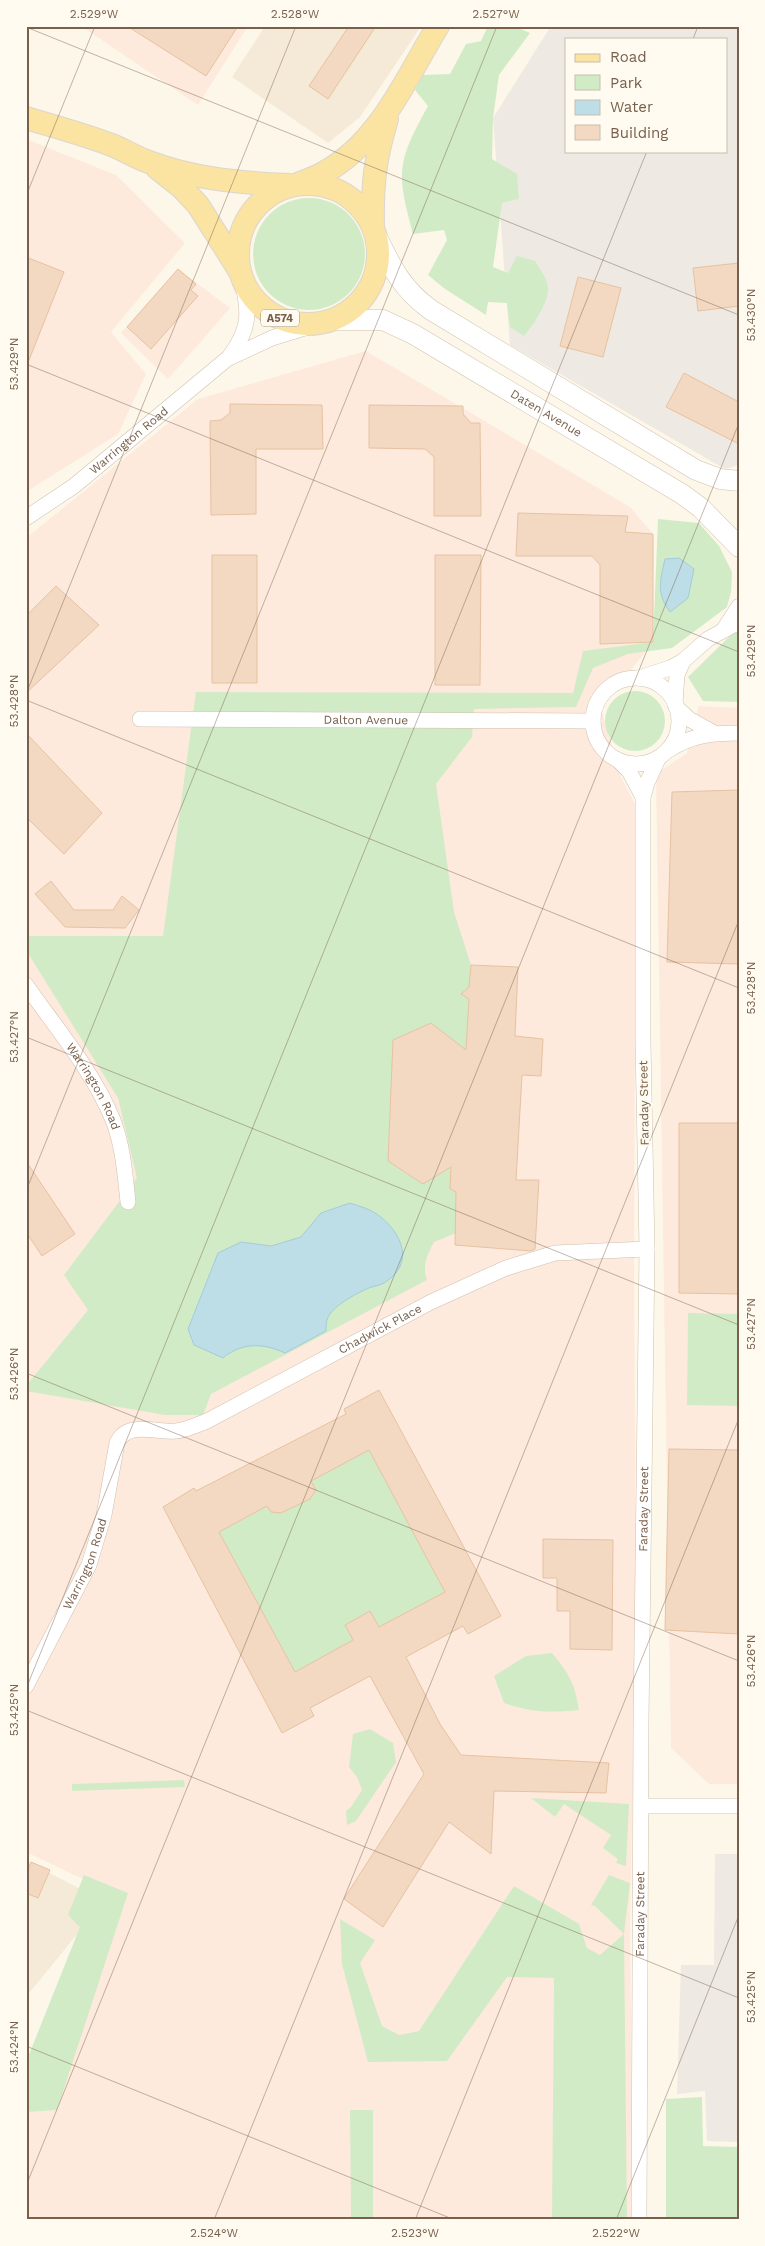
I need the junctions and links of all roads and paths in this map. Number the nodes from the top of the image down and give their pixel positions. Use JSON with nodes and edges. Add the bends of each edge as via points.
{"nodes":[{"id":1,"x":438,"y":26,"type":"edge"},
{"id":2,"x":390,"y":108,"type":"junction"},
{"id":3,"x":26,"y":118,"type":"edge"},
{"id":4,"x":150,"y":163,"type":"junction"},
{"id":5,"x":295,"y":185,"type":"junction"},
{"id":6,"x":375,"y":232,"type":"junction"},
{"id":7,"x":241,"y":275,"type":"junction"},
{"id":8,"x":329,"y":321,"type":"junction"},
{"id":9,"x":227,"y":359,"type":"junction"},
{"id":10,"x":739,"y":481,"type":"edge"},
{"id":11,"x":26,"y":518,"type":"edge"},
{"id":12,"x":739,"y":547,"type":"edge"},
{"id":13,"x":739,"y":606,"type":"edge"},
{"id":14,"x":739,"y":622,"type":"edge"},
{"id":15,"x":723,"y":630,"type":"junction"},
{"id":16,"x":683,"y":660,"type":"junction"},
{"id":17,"x":638,"y":678,"type":"junction"},
{"id":18,"x":676,"y":706,"type":"junction"},
{"id":19,"x":140,"y":719,"type":"dead end"},
{"id":20,"x":593,"y":721,"type":"junction"},
{"id":21,"x":714,"y":733,"type":"junction"},
{"id":22,"x":739,"y":733,"type":"edge"},
{"id":23,"x":662,"y":755,"type":"junction"},
{"id":24,"x":619,"y":761,"type":"junction"},
{"id":25,"x":644,"y":797,"type":"junction"},
{"id":26,"x":26,"y":985,"type":"edge"},
{"id":27,"x":128,"y":1202,"type":"dead end"},
{"id":28,"x":647,"y":1249,"type":"junction"},
{"id":29,"x":123,"y":1434,"type":"joint"},
{"id":30,"x":26,"y":1686,"type":"edge"},
{"id":31,"x":642,"y":1806,"type":"junction"},
{"id":32,"x":739,"y":1806,"type":"edge"},
{"id":33,"x":639,"y":2220,"type":"edge"}],
"edges":[{"from":1,"to":2,"type":"main road","number":"A574"},
{"from":2,"to":5,"type":"main road","number":"A574","via":[[361,144],[341,162],[325,173]]},
{"from":2,"to":6,"type":"main road","number":"A574","via":[[375,163]]},
{"from":3,"to":4,"type":"main road","number":"A574","via":[[114,146]]},
{"from":4,"to":5,"type":"main road","number":"A574","via":[[209,178]]},
{"from":4,"to":7,"type":"main road","number":"A574","via":[[198,205]]},
{"from":5,"to":6,"type":"main road","number":"A574","via":[[316,184],[336,189],[355,201]]},
{"from":5,"to":7,"type":"main road","number":"A574","via":[[270,194],[253,210],[242,232],[238,255]]},
{"from":6,"to":8,"type":"main road","number":"A574","via":[[379,258],[374,280],[362,299],[345,314]]},
{"from":6,"to":10,"type":"street","via":[[403,286],[431,310],[696,470],[720,479]]},
{"from":7,"to":8,"type":"main road","number":"A574","via":[[256,300],[268,312],[300,324]]},
{"from":7,"to":9,"type":"street","name":"Warrington Road","via":[[248,305],[247,327]]},
{"from":8,"to":9,"type":"street","name":"Warrington Road","via":[[272,338]]},
{"from":8,"to":12,"type":"street","name":"Daten Avenue","via":[[383,320],[413,334],[682,494],[701,508]]},
{"from":9,"to":11,"type":"street","name":"Warrington Road","via":[[74,486]]},
{"from":13,"to":15,"type":"street"},
{"from":14,"to":15,"type":"street"},
{"from":15,"to":16,"type":"street"},
{"from":16,"to":17,"type":"street","via":[[653,675]]},
{"from":16,"to":18,"type":"street","via":[[677,675]]},
{"from":17,"to":18,"type":"street","via":[[660,686]]},
{"from":17,"to":20,"type":"street","via":[[626,679],[606,690],[596,704]]},
{"from":18,"to":21,"type":"street","via":[[689,719]]},
{"from":18,"to":23,"type":"street","via":[[677,732]]},
{"from":19,"to":20,"type":"street","name":"Dalton Avenue"},
{"from":20,"to":24,"type":"street","via":[[594,734],[600,745]]},
{"from":21,"to":22,"type":"street"},
{"from":21,"to":23,"type":"street","via":[[681,742]]},
{"from":23,"to":24,"type":"street","via":[[640,764]]},
{"from":23,"to":25,"type":"street","name":"Faraday Street","via":[[647,783]]},
{"from":24,"to":25,"type":"street","via":[[629,771]]},
{"from":25,"to":28,"type":"street","name":"Faraday Street","via":[[643,1043]]},
{"from":26,"to":27,"type":"street","name":"Warrington Road","via":[[88,1074],[113,1120],[122,1152]]},
{"from":28,"to":29,"type":"street","name":"Chadwick Place","via":[[555,1253],[506,1268],[432,1302],[207,1422],[177,1431],[137,1429]]},
{"from":28,"to":31,"type":"street","name":"Faraday Street"},
{"from":29,"to":30,"type":"street","name":"Warrington Road","via":[[117,1443],[104,1515],[89,1565]]},
{"from":31,"to":32,"type":"street"},
{"from":31,"to":33,"type":"street","name":"Faraday Street"}]}
